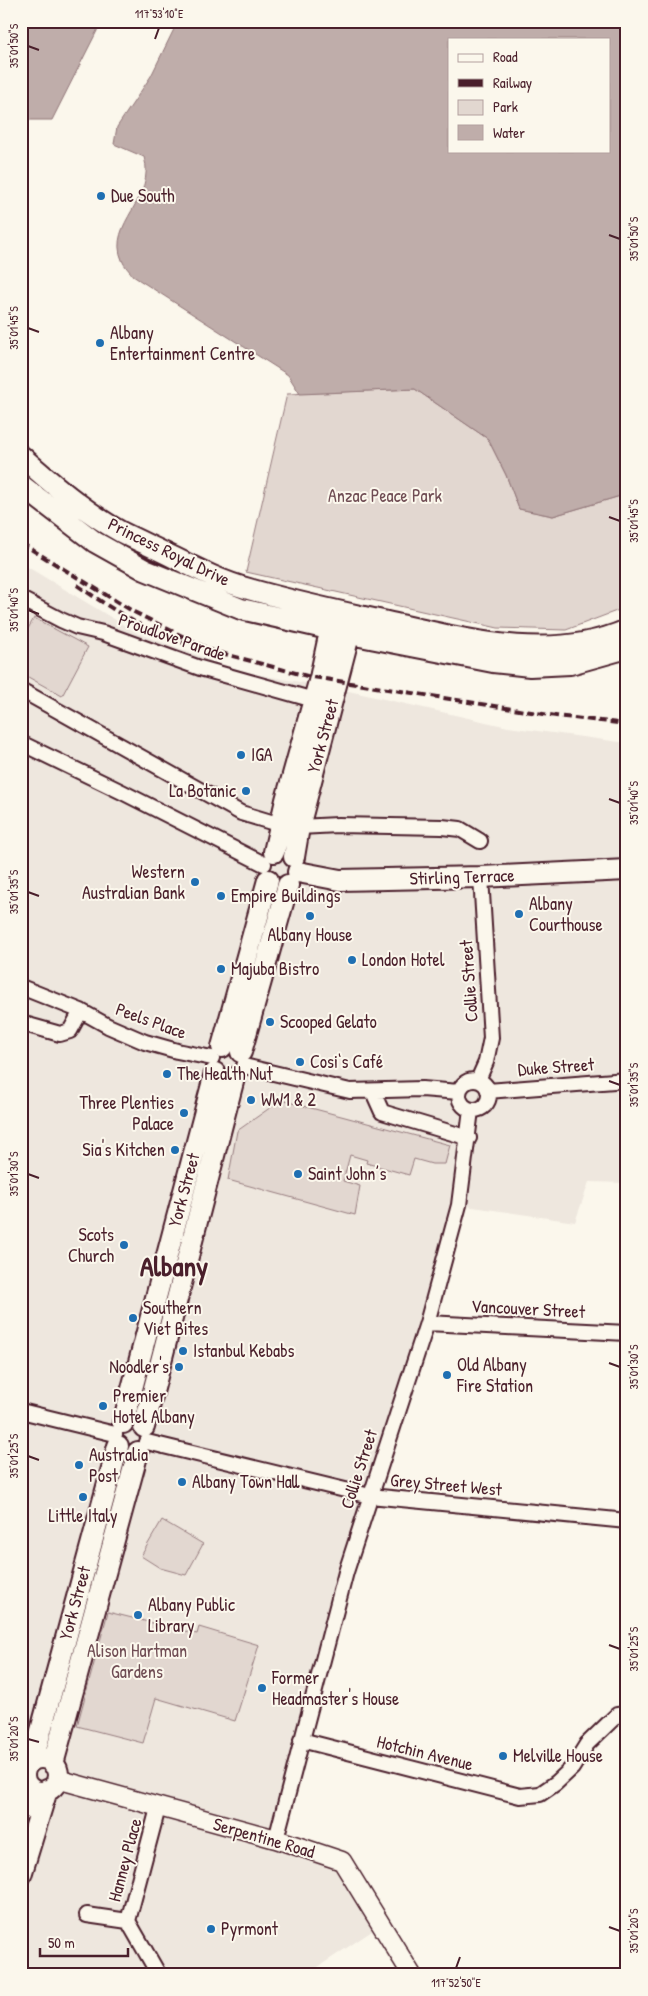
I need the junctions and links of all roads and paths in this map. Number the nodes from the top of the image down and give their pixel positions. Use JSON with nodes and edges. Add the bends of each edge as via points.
{"nodes":[{"id":1,"x":21,"y":456,"type":"edge"},
{"id":2,"x":21,"y":485,"type":"edge"},
{"id":3,"x":21,"y":599,"type":"edge"},
{"id":4,"x":293,"y":622,"type":"junction"},
{"id":5,"x":342,"y":622,"type":"junction"},
{"id":6,"x":627,"y":630,"type":"edge"},
{"id":7,"x":627,"y":648,"type":"edge"},
{"id":8,"x":468,"y":657,"type":"junction"},
{"id":9,"x":329,"y":668,"type":"junction"},
{"id":10,"x":21,"y":690,"type":"edge"},
{"id":11,"x":323,"y":702,"type":"junction"},
{"id":12,"x":21,"y":743,"type":"edge"},
{"id":13,"x":290,"y":826,"type":"junction"},
{"id":14,"x":480,"y":841,"type":"dead end"},
{"id":15,"x":268,"y":866,"type":"junction"},
{"id":16,"x":627,"y":870,"type":"edge"},
{"id":17,"x":293,"y":871,"type":"junction"},
{"id":18,"x":482,"y":877,"type":"junction"},
{"id":19,"x":21,"y":987,"type":"edge"},
{"id":20,"x":81,"y":1011,"type":"junction"},
{"id":21,"x":21,"y":1023,"type":"edge"},
{"id":22,"x":228,"y":1062,"type":"junction"},
{"id":23,"x":478,"y":1080,"type":"junction"},
{"id":24,"x":627,"y":1080,"type":"edge"},
{"id":25,"x":488,"y":1091,"type":"junction"},
{"id":26,"x":373,"y":1092,"type":"junction"},
{"id":27,"x":459,"y":1092,"type":"junction"},
{"id":28,"x":471,"y":1110,"type":"junction"},
{"id":29,"x":469,"y":1138,"type":"junction"},
{"id":30,"x":426,"y":1323,"type":"junction"},
{"id":31,"x":627,"y":1333,"type":"edge"},
{"id":32,"x":21,"y":1411,"type":"edge"},
{"id":33,"x":118,"y":1435,"type":"junction"},
{"id":34,"x":143,"y":1440,"type":"junction"},
{"id":35,"x":370,"y":1496,"type":"junction"},
{"id":36,"x":627,"y":1521,"type":"edge"},
{"id":37,"x":627,"y":1714,"type":"edge"},
{"id":38,"x":301,"y":1740,"type":"junction"},
{"id":39,"x":27,"y":1772,"type":"edge"},
{"id":40,"x":52,"y":1778,"type":"junction"},
{"id":41,"x":158,"y":1808,"type":"junction"},
{"id":42,"x":21,"y":1810,"type":"edge"},
{"id":43,"x":276,"y":1839,"type":"junction"},
{"id":44,"x":21,"y":1875,"type":"edge"},
{"id":45,"x":88,"y":1916,"type":"dead end"},
{"id":46,"x":128,"y":1921,"type":"junction"},
{"id":47,"x":159,"y":1975,"type":"edge"},
{"id":48,"x":412,"y":1975,"type":"edge"}],
"edges":[{"from":1,"to":5,"type":"main road","name":"Princess Royal Drive","via":[[51,483],[120,531],[202,571]]},
{"from":2,"to":4,"type":"main road","name":"Princess Royal Drive","via":[[95,542],[145,570],[241,609]]},
{"from":3,"to":11,"type":"street","name":"Proudlove Parade","via":[[78,627],[200,668]]},
{"from":4,"to":5,"type":"main road","name":"Princess Royal Drive"},
{"from":4,"to":9,"type":"main road","via":[[314,631]]},
{"from":5,"to":6,"type":"main road","name":"Princess Royal Drive","via":[[526,647],[583,643]]},
{"from":5,"to":8,"type":"main road","name":"Princess Royal Drive"},
{"from":5,"to":9,"type":"main road","name":"York Street"},
{"from":7,"to":8,"type":"main road","name":"Princess Royal Drive","via":[[562,665],[530,666]]},
{"from":8,"to":9,"type":"main road","via":[[377,647]]},
{"from":9,"to":11,"type":"main road","name":"York Street"},
{"from":10,"to":13,"type":"street","via":[[240,813]]},
{"from":11,"to":13,"type":"main road","name":"York Street"},
{"from":12,"to":15,"type":"street"},
{"from":13,"to":14,"type":"street","via":[[442,827],[460,829]]},
{"from":13,"to":15,"type":"main road","name":"York Street"},
{"from":13,"to":17,"type":"main road","name":"York Street"},
{"from":15,"to":17,"type":"main road","via":[[277,886]]},
{"from":15,"to":17,"type":"main road","via":[[285,851]]},
{"from":15,"to":22,"type":"main road","name":"York Street"},
{"from":16,"to":18,"type":"main road","name":"Stirling Terrace"},
{"from":17,"to":18,"type":"main road","name":"Stirling Terrace","via":[[340,880]]},
{"from":17,"to":22,"type":"main road","name":"York Street"},
{"from":18,"to":23,"type":"street","name":"Collie Street","via":[[492,1038]]},
{"from":19,"to":20,"type":"street","name":"Peels Place"},
{"from":20,"to":21,"type":"street","via":[[70,1030],[60,1034]]},
{"from":20,"to":22,"type":"street","name":"Peels Place","via":[[145,1042]]},
{"from":22,"to":26,"type":"street","name":"Peels Place","via":[[334,1089]]},
{"from":22,"to":33,"type":"main road","name":"York Street"},
{"from":22,"to":34,"type":"main road","name":"York Street"},
{"from":23,"to":25,"type":"street"},
{"from":23,"to":27,"type":"street","via":[[464,1083]]},
{"from":24,"to":25,"type":"street","name":"Duke Street"},
{"from":25,"to":28,"type":"street","via":[[484,1106]]},
{"from":26,"to":27,"type":"street","name":"Peels Place","via":[[422,1089]]},
{"from":26,"to":29,"type":"street","via":[[382,1112]]},
{"from":27,"to":28,"type":"street","via":[[462,1105]]},
{"from":28,"to":29,"type":"street","name":"Collie Street"},
{"from":29,"to":30,"type":"street","name":"Collie Street","via":[[459,1205]]},
{"from":30,"to":31,"type":"street","name":"Vancouver Street"},
{"from":30,"to":35,"type":"street","name":"Collie Street"},
{"from":32,"to":33,"type":"street"},
{"from":33,"to":34,"type":"main road","via":[[127,1452]]},
{"from":33,"to":34,"type":"main road","via":[[134,1421]]},
{"from":33,"to":39,"type":"main road","name":"York Street"},
{"from":34,"to":35,"type":"street","name":"Grey Street West"},
{"from":34,"to":40,"type":"main road","name":"York Street"},
{"from":35,"to":36,"type":"street","name":"Grey Street West"},
{"from":35,"to":38,"type":"street","name":"Collie Street"},
{"from":37,"to":38,"type":"street","name":"Hotchin Avenue","via":[[617,1715],[587,1744],[572,1768],[556,1783],[540,1794],[520,1796]]},
{"from":38,"to":43,"type":"street","name":"Collie Street"},
{"from":39,"to":40,"type":"main road","via":[[36,1791]]},
{"from":39,"to":40,"type":"main road","via":[[44,1758]]},
{"from":39,"to":42,"type":"main road","name":"York Street"},
{"from":40,"to":41,"type":"street","name":"Serpentine Road"},
{"from":40,"to":44,"type":"main road","name":"York Street"},
{"from":41,"to":43,"type":"street","name":"Serpentine Road"},
{"from":41,"to":46,"type":"street","name":"Hanney Place"},
{"from":43,"to":48,"type":"street","name":"Serpentine Road","via":[[342,1861]]},
{"from":45,"to":46,"type":"street","name":"Hanney Place"},
{"from":46,"to":47,"type":"street","name":"Hanney Place"}]}
